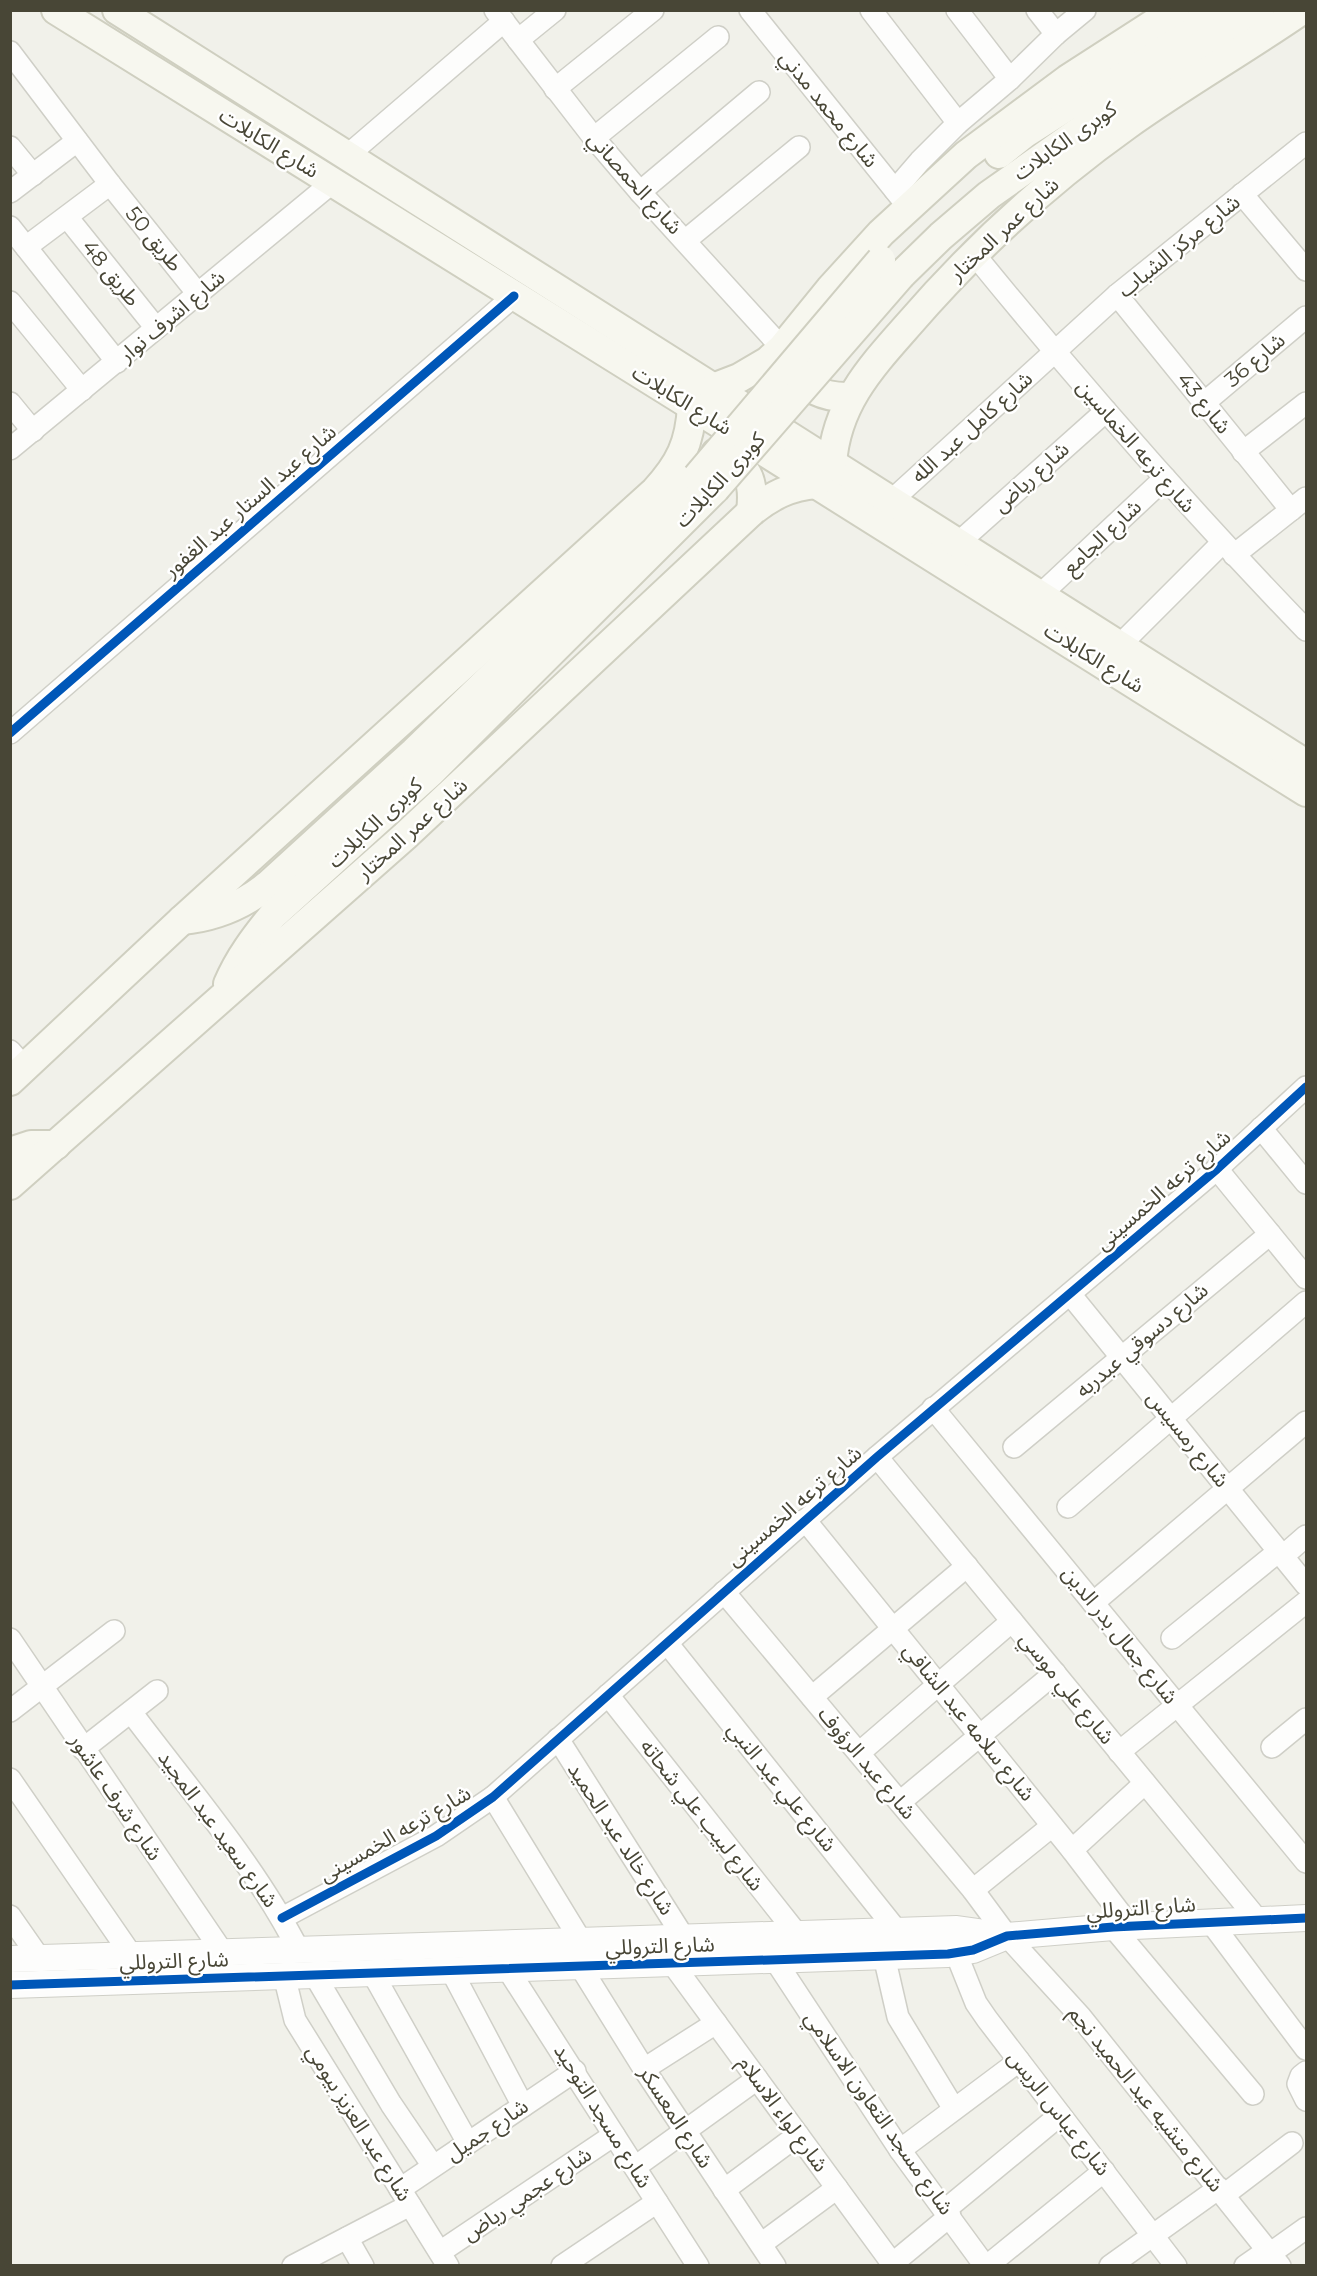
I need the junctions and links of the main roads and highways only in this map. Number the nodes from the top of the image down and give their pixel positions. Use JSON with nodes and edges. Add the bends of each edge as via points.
{"nodes":[{"id":1,"x":56,"y":10,"type":"edge"},
{"id":2,"x":117,"y":10,"type":"edge"},
{"id":3,"x":1175,"y":10,"type":"edge"},
{"id":4,"x":1218,"y":10,"type":"edge"},
{"id":5,"x":1260,"y":10,"type":"edge"},
{"id":6,"x":1301,"y":11,"type":"edge"},
{"id":7,"x":891,"y":268,"type":"junction"},
{"id":8,"x":782,"y":348,"type":"junction"},
{"id":9,"x":702,"y":397,"type":"junction"},
{"id":10,"x":850,"y":397,"type":"junction"},
{"id":11,"x":824,"y":474,"type":"junction"},
{"id":12,"x":696,"y":478,"type":"junction"},
{"id":13,"x":751,"y":512,"type":"junction"},
{"id":14,"x":1306,"y":764,"type":"edge"},
{"id":15,"x":1306,"y":792,"type":"edge"},
{"id":16,"x":222,"y":998,"type":"junction"},
{"id":17,"x":15,"y":1066,"type":"edge"},
{"id":18,"x":10,"y":1100,"type":"edge"},
{"id":19,"x":56,"y":1145,"type":"junction"},
{"id":20,"x":10,"y":1152,"type":"edge"},
{"id":21,"x":10,"y":1185,"type":"edge"}],
"edges":[{"from":1,"to":9,"type":"main road","name":"شارع الكابلات","via":[[514,296]]},
{"from":2,"to":9,"type":"main road","name":"شارع الكابلات","via":[[348,155]]},
{"from":3,"to":8,"type":"main road","via":[[1021,112],[901,198]]},
{"from":4,"to":7,"type":"main road","name":"كوبرى الكابلات","via":[[1024,134],[973,173],[920,219]]},
{"from":5,"to":7,"type":"main road","name":"كوبرى الكابلات","via":[[1233,23],[989,195],[941,236]]},
{"from":6,"to":10,"type":"main road","name":"شارع عمر المختار","via":[[1120,130],[1048,186],[974,254],[916,316]]},
{"from":7,"to":12,"type":"main road","name":"كوبرى الكابلات","bridge":true},
{"from":8,"to":9,"type":"main road","via":[[752,372]]},
{"from":8,"to":10,"type":"main road","via":[[792,370],[807,386],[828,396]]},
{"from":9,"to":11,"type":"main road","name":"شارع الكابلات"},
{"from":9,"to":12,"type":"main road","via":[[688,437]]},
{"from":10,"to":11,"type":"main road","name":"شارع عمر المختار"},
{"from":11,"to":13,"type":"main road","name":"شارع عمر المختار","via":[[779,493]]},
{"from":11,"to":14,"type":"main road","name":"شارع الكابلات","via":[[891,501]]},
{"from":11,"to":15,"type":"main road","name":"شارع الكابلات"},
{"from":12,"to":13,"type":"main road","via":[[693,455],[713,452],[733,459],[747,473],[754,492]]},
{"from":12,"to":16,"type":"main road","name":"كوبرى الكابلات","via":[[431,772],[273,915],[246,949]]},
{"from":12,"to":17,"type":"main road","name":"كوبرى الكابلات","via":[[414,752],[268,885],[243,904],[213,915],[182,920]]},
{"from":13,"to":16,"type":"main road","name":"شارع عمر المختار","via":[[405,836]]},
{"from":16,"to":19,"type":"main road","name":"شارع عمر المختار"},
{"from":17,"to":18,"type":"main road"},
{"from":19,"to":20,"type":"main road","via":[[31,1145]]},
{"from":19,"to":21,"type":"main road","name":"شارع عمر المختار"}]}
